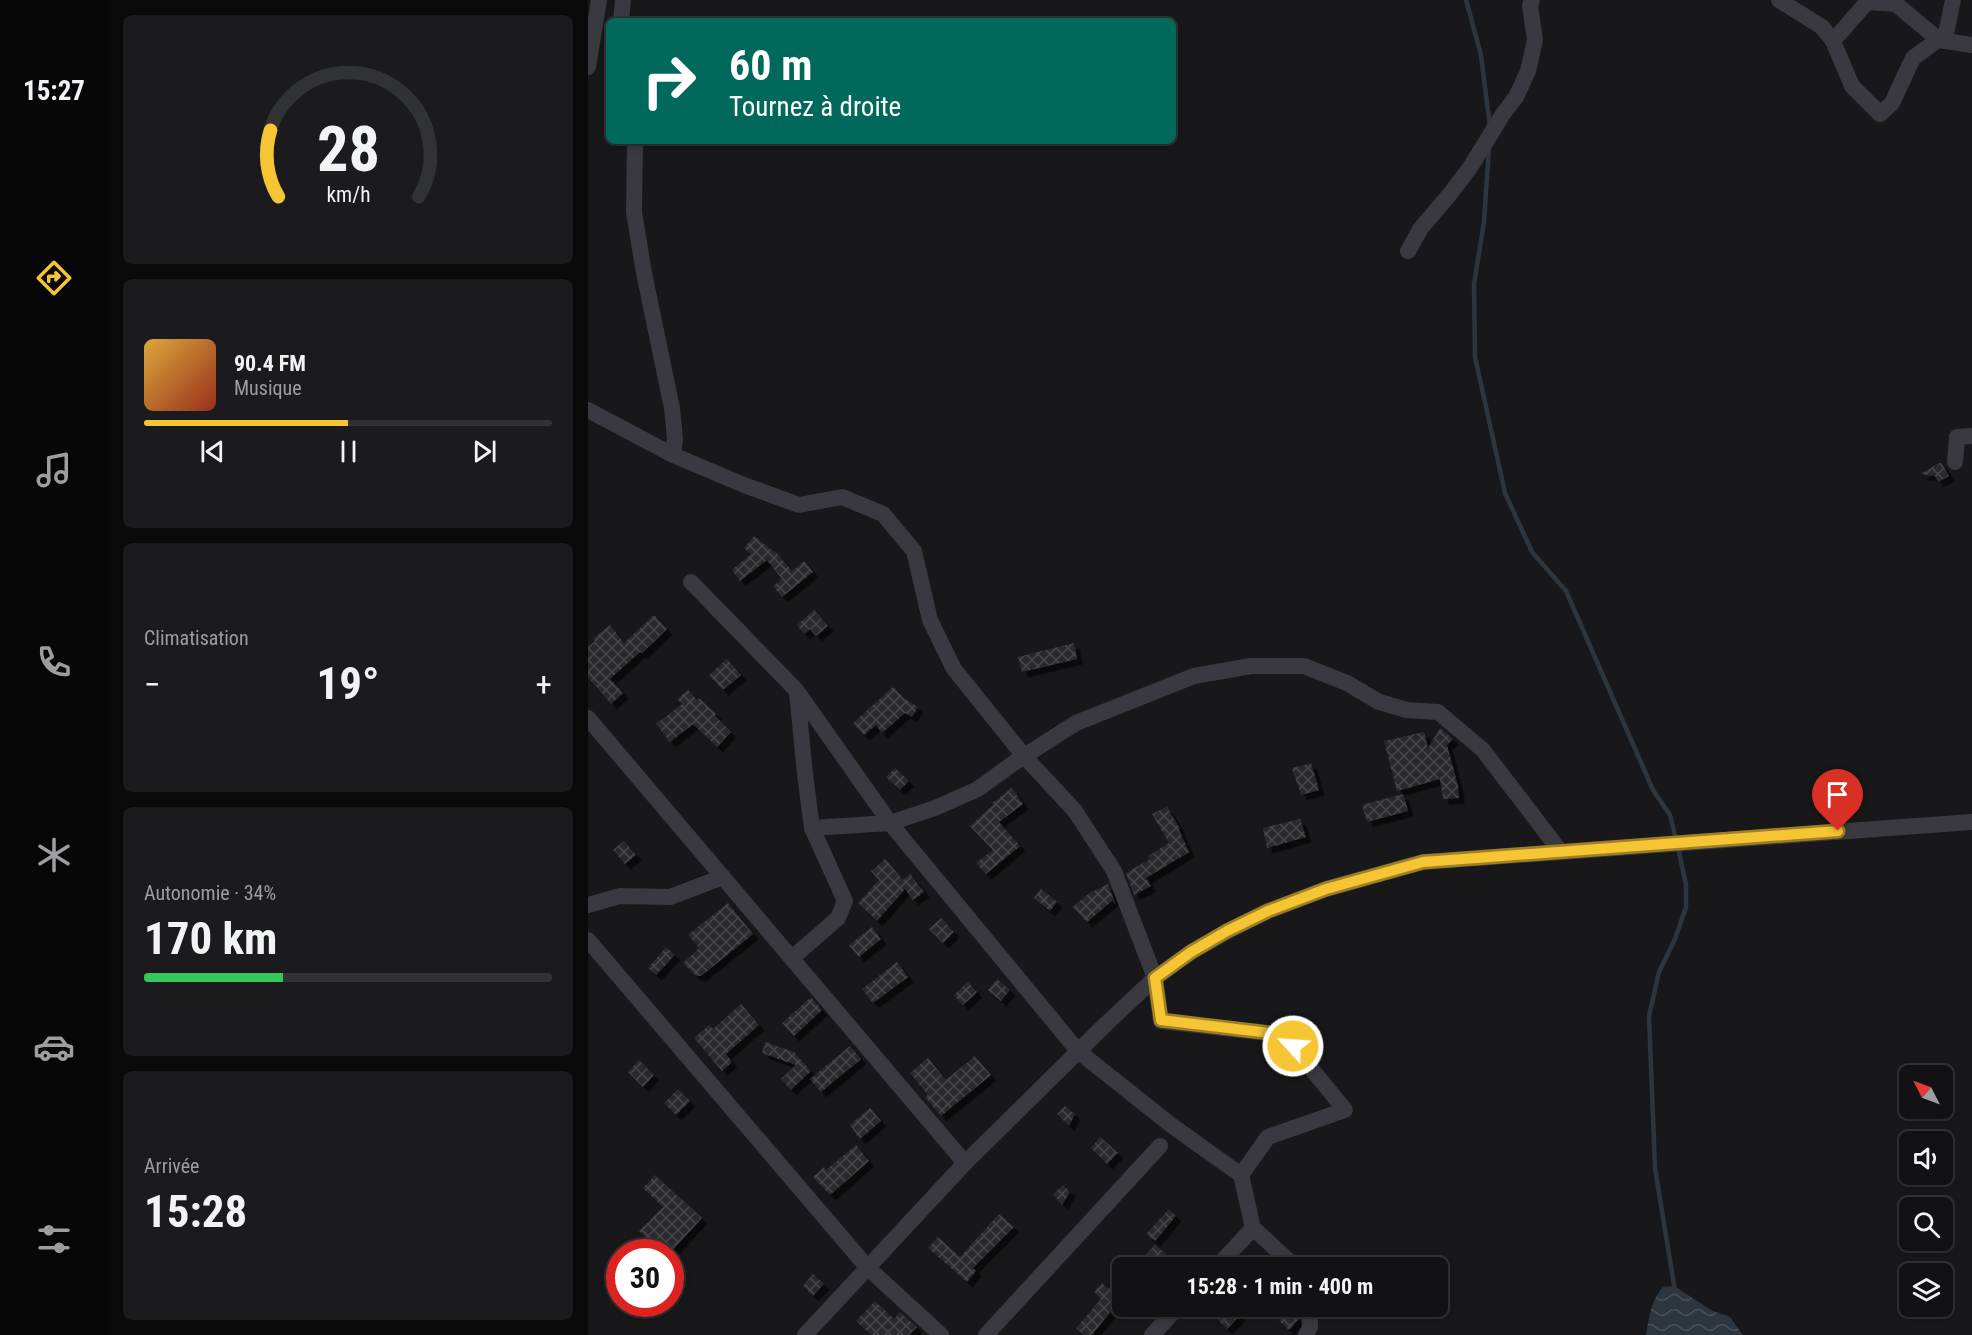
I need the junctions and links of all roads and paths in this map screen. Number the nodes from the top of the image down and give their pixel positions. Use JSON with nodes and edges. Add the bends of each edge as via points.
{"nodes":[{"id":1,"x":599,"y":0,"type":"edge"},
{"id":2,"x":623,"y":0,"type":"edge"},
{"id":3,"x":1532,"y":0,"type":"edge"},
{"id":4,"x":1779,"y":0,"type":"edge"},
{"id":5,"x":1953,"y":0,"type":"edge"},
{"id":6,"x":1868,"y":1,"type":"edge"},
{"id":7,"x":621,"y":18,"type":"edge"},
{"id":8,"x":1939,"y":40,"type":"junction"},
{"id":9,"x":1833,"y":41,"type":"junction"},
{"id":10,"x":1972,"y":45,"type":"edge"},
{"id":11,"x":588,"y":67,"type":"edge"},
{"id":12,"x":635,"y":144,"type":"edge"},
{"id":13,"x":1408,"y":251,"type":"dead end"},
{"id":14,"x":588,"y":410,"type":"edge"},
{"id":15,"x":1972,"y":436,"type":"edge"},
{"id":16,"x":673,"y":455,"type":"junction"},
{"id":17,"x":1955,"y":462,"type":"dead end"},
{"id":18,"x":691,"y":582,"type":"dead end"},
{"id":19,"x":797,"y":692,"type":"junction"},
{"id":20,"x":588,"y":718,"type":"edge"},
{"id":21,"x":1024,"y":756,"type":"junction"},
{"id":22,"x":1972,"y":822,"type":"edge"},
{"id":23,"x":890,"y":824,"type":"junction"},
{"id":24,"x":812,"y":828,"type":"junction"},
{"id":25,"x":1560,"y":851,"type":"junction"},
{"id":26,"x":723,"y":877,"type":"junction"},
{"id":27,"x":588,"y":905,"type":"edge"},
{"id":28,"x":588,"y":940,"type":"edge"},
{"id":29,"x":792,"y":958,"type":"junction"},
{"id":30,"x":1155,"y":978,"type":"junction"},
{"id":31,"x":1078,"y":1051,"type":"junction"},
{"id":32,"x":1160,"y":1146,"type":"dead end"},
{"id":33,"x":965,"y":1163,"type":"junction"},
{"id":34,"x":1241,"y":1175,"type":"junction"},
{"id":35,"x":1253,"y":1228,"type":"junction"},
{"id":36,"x":1226,"y":1257,"type":"edge"},
{"id":37,"x":1285,"y":1257,"type":"edge"},
{"id":38,"x":867,"y":1267,"type":"junction"},
{"id":39,"x":1169,"y":1317,"type":"edge"},
{"id":40,"x":1310,"y":1317,"type":"edge"},
{"id":41,"x":926,"y":1327,"type":"edge"},
{"id":42,"x":805,"y":1335,"type":"edge"},
{"id":43,"x":941,"y":1335,"type":"edge"},
{"id":44,"x":986,"y":1335,"type":"edge"},
{"id":45,"x":1152,"y":1335,"type":"edge"},
{"id":46,"x":1306,"y":1335,"type":"edge"}],
"edges":[{"from":1,"to":11,"type":"street"},
{"from":2,"to":7,"type":"street"},
{"from":3,"to":13,"type":"street","via":[[1535,40],[1528,71],[1516,97],[1471,166],[1420,228]]},
{"from":4,"to":9,"type":"street","via":[[1822,27]]},
{"from":5,"to":8,"type":"street","via":[[1946,34]]},
{"from":6,"to":8,"type":"street","via":[[1896,4]]},
{"from":6,"to":9,"type":"street"},
{"from":8,"to":9,"type":"street","via":[[1913,58],[1892,104],[1880,114],[1852,86]]},
{"from":8,"to":10,"type":"street"},
{"from":12,"to":16,"type":"street","via":[[634,212],[672,408]]},
{"from":14,"to":16,"type":"street"},
{"from":15,"to":17,"type":"street","via":[[1957,437]]},
{"from":16,"to":21,"type":"street","via":[[799,505],[842,497],[883,514],[914,551],[930,620],[954,669]]},
{"from":18,"to":19,"type":"street"},
{"from":19,"to":23,"type":"street"},
{"from":19,"to":24,"type":"street"},
{"from":20,"to":26,"type":"street"},
{"from":21,"to":23,"type":"street","via":[[978,789]]},
{"from":21,"to":25,"type":"street","via":[[1076,723],[1194,676],[1251,666],[1304,666],[1347,683],[1379,702],[1407,710],[1438,712],[1483,750]]},
{"from":21,"to":30,"type":"street","via":[[1075,811],[1114,871]]},
{"from":22,"to":25,"type":"street"},
{"from":23,"to":24,"type":"street"},
{"from":23,"to":31,"type":"street"},
{"from":24,"to":29,"type":"street","via":[[844,901],[838,918]]},
{"from":25,"to":30,"type":"street","via":[[1423,862],[1326,889],[1227,931]]},
{"from":26,"to":27,"type":"street","via":[[670,897],[620,896]]},
{"from":26,"to":29,"type":"street"},
{"from":28,"to":38,"type":"street"},
{"from":29,"to":33,"type":"street"},
{"from":30,"to":31,"type":"street"},
{"from":30,"to":34,"type":"street","via":[[1161,1020],[1278,1034],[1293,1046],[1345,1110],[1268,1137]]},
{"from":31,"to":33,"type":"street"},
{"from":31,"to":34,"type":"street"},
{"from":32,"to":44,"type":"street"},
{"from":33,"to":38,"type":"street"},
{"from":34,"to":35,"type":"street"},
{"from":35,"to":36,"type":"street"},
{"from":35,"to":37,"type":"street"},
{"from":38,"to":41,"type":"street"},
{"from":38,"to":42,"type":"street"},
{"from":39,"to":45,"type":"street"},
{"from":40,"to":46,"type":"street"},
{"from":41,"to":43,"type":"street"}]}
